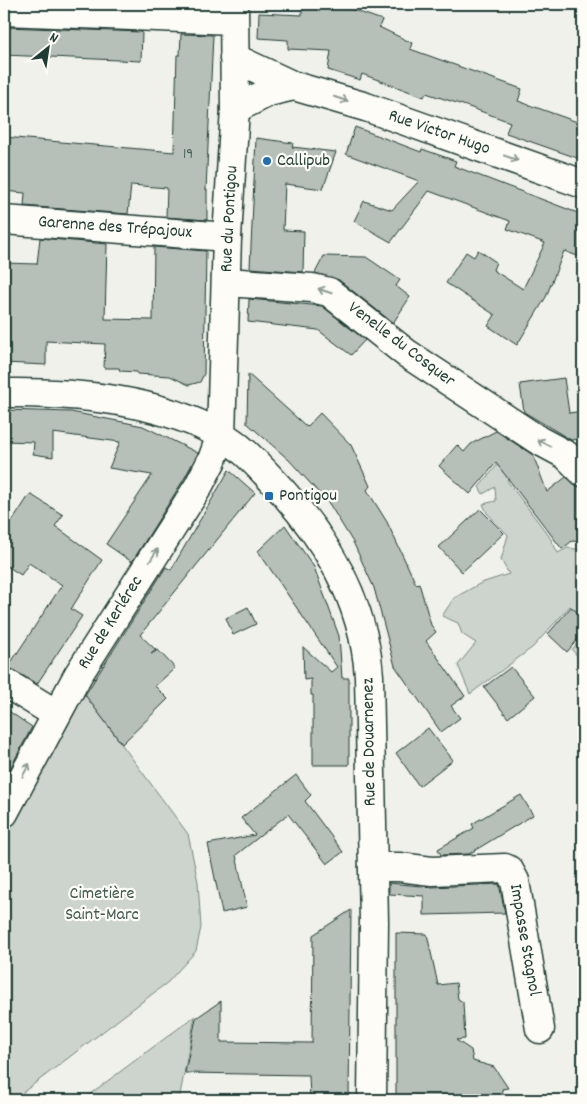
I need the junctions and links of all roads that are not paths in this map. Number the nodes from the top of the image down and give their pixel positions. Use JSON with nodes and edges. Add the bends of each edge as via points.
{"nodes":[{"id":1,"x":4,"y":11,"type":"edge"},
{"id":2,"x":233,"y":12,"type":"edge"},
{"id":3,"x":234,"y":58,"type":"junction"},
{"id":4,"x":294,"y":86,"type":"junction"},
{"id":5,"x":235,"y":109,"type":"junction"},
{"id":6,"x":583,"y":184,"type":"edge"},
{"id":7,"x":4,"y":220,"type":"edge"},
{"id":8,"x":227,"y":237,"type":"junction"},
{"id":9,"x":227,"y":282,"type":"junction"},
{"id":10,"x":4,"y":393,"type":"edge"},
{"id":11,"x":221,"y":435,"type":"junction"},
{"id":12,"x":583,"y":472,"type":"edge"},
{"id":13,"x":4,"y":682,"type":"edge"},
{"id":14,"x":56,"y":714,"type":"junction"},
{"id":15,"x":4,"y":813,"type":"edge"},
{"id":16,"x":373,"y":867,"type":"junction"},
{"id":17,"x":540,"y":1029,"type":"dead end"},
{"id":18,"x":372,"y":1100,"type":"edge"}],
"edges":[{"from":1,"to":2,"type":"street"},
{"from":2,"to":3,"type":"street","name":"Rue du Pontigou"},
{"from":3,"to":4,"type":"street","name":"Rue Victor Hugo"},
{"from":3,"to":5,"type":"street","name":"Rue du Pontigou"},
{"from":4,"to":5,"type":"street","name":"Rue Victor Hugo","via":[[269,92]]},
{"from":4,"to":6,"type":"street","name":"Rue Victor Hugo","one_way":true,"via":[[366,107]]},
{"from":5,"to":8,"type":"street","name":"Rue du Pontigou"},
{"from":7,"to":8,"type":"street","name":"Garenne des Trépajoux"},
{"from":8,"to":9,"type":"street","name":"Rue du Pontigou"},
{"from":9,"to":11,"type":"street","name":"Rue du Pontigou"},
{"from":12,"to":9,"type":"street","name":"Venelle du Cosquer","one_way":true,"via":[[566,456],[406,353],[329,292]]},
{"from":10,"to":11,"type":"street","name":"Rue de Douarnenez","via":[[48,393],[110,400],[178,416]]},
{"from":14,"to":11,"type":"street","name":"Rue de Kerlérec","one_way":true,"via":[[105,630],[198,487]]},
{"from":11,"to":16,"type":"street","name":"Rue de Douarnenez","via":[[251,458],[306,518],[337,566],[358,616],[369,676]]},
{"from":13,"to":14,"type":"street"},
{"from":15,"to":14,"type":"street","name":"Rue de Kerlérec","one_way":true},
{"from":16,"to":17,"type":"street","name":"Impasse Stagnol","via":[[509,870],[515,882]]},
{"from":16,"to":18,"type":"street","name":"Rue de Douarnenez"}]}
